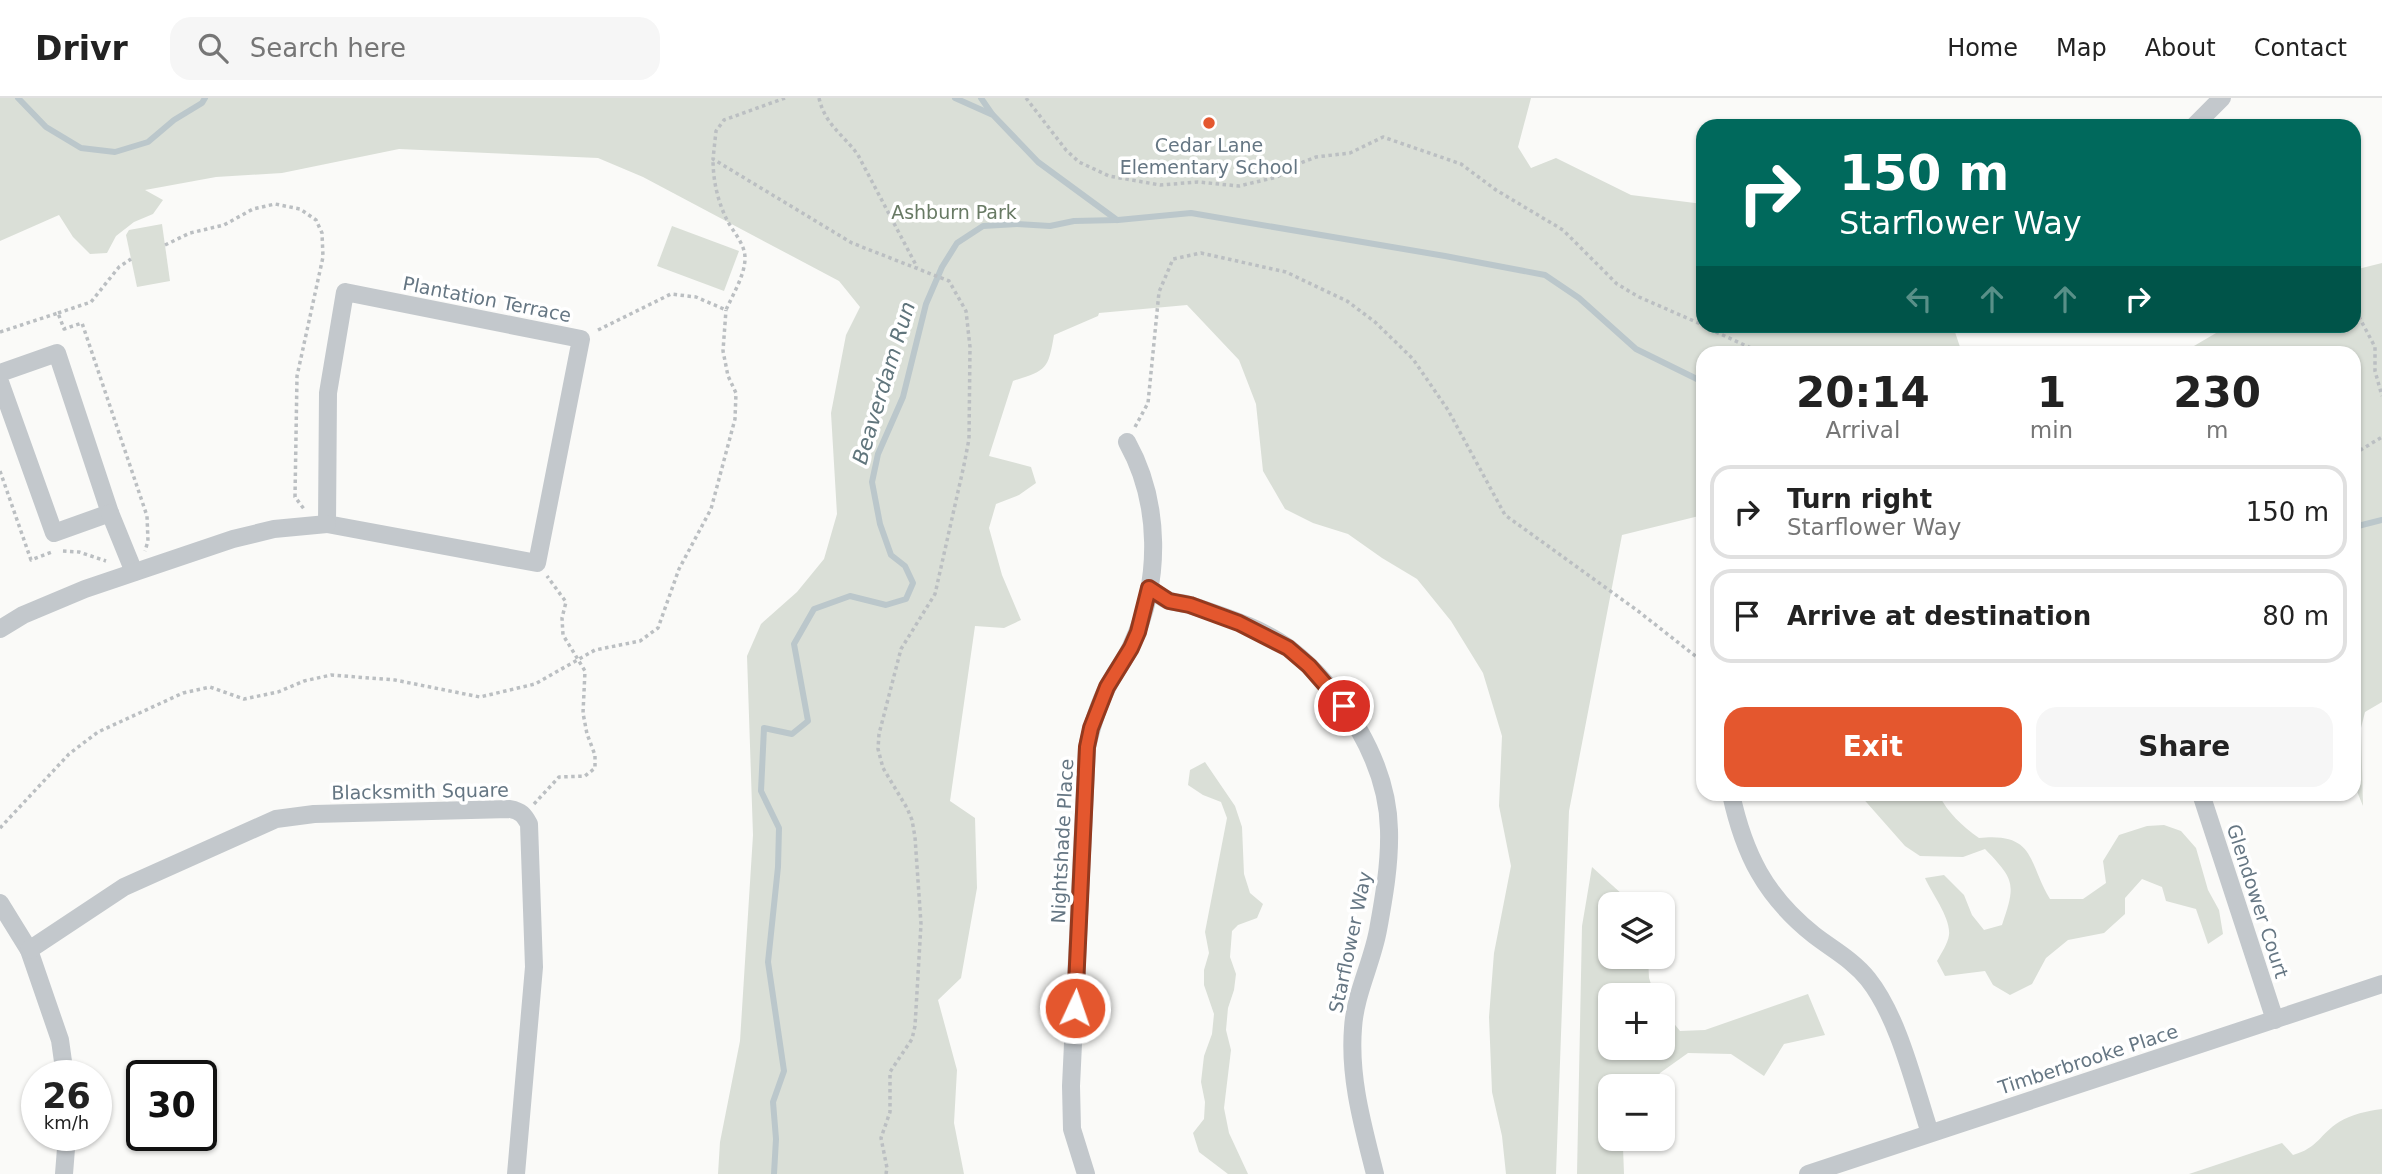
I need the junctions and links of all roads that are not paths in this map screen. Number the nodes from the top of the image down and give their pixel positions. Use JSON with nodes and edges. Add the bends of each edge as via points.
{"nodes":[{"id":1,"x":2222,"y":98,"type":"edge"},
{"id":2,"x":2201,"y":119,"type":"edge"},
{"id":3,"x":0,"y":373,"type":"edge"},
{"id":4,"x":0,"y":382,"type":"edge"},
{"id":5,"x":1127,"y":442,"type":"road end"},
{"id":6,"x":110,"y":513,"type":"junction"},
{"id":7,"x":327,"y":518,"type":"junction"},
{"id":8,"x":131,"y":565,"type":"junction"},
{"id":9,"x":1149,"y":588,"type":"junction"},
{"id":10,"x":0,"y":629,"type":"edge"},
{"id":11,"x":1733,"y":801,"type":"edge"},
{"id":12,"x":2203,"y":801,"type":"edge"},
{"id":13,"x":0,"y":903,"type":"edge"},
{"id":14,"x":29,"y":950,"type":"junction"},
{"id":15,"x":2382,"y":985,"type":"edge"},
{"id":16,"x":2275,"y":1020,"type":"junction"},
{"id":17,"x":63,"y":1060,"type":"edge"},
{"id":18,"x":1930,"y":1133,"type":"junction"},
{"id":19,"x":66,"y":1151,"type":"edge"},
{"id":20,"x":64,"y":1174,"type":"edge"},
{"id":21,"x":516,"y":1174,"type":"edge"},
{"id":22,"x":1086,"y":1174,"type":"edge"},
{"id":23,"x":1375,"y":1174,"type":"edge"},
{"id":24,"x":1808,"y":1174,"type":"edge"}],
"edges":[{"from":1,"to":2,"type":"street"},
{"from":3,"to":6,"type":"street","via":[[57,353]]},
{"from":4,"to":6,"type":"street","via":[[54,533]]},
{"from":5,"to":9,"type":"street","name":"Nightshade Place","via":[[1152,510]]},
{"from":6,"to":8,"type":"street"},
{"from":7,"to":7,"type":"street","name":"Plantation Terrace","via":[[328,393],[345,292],[581,338],[537,563]]},
{"from":7,"to":8,"type":"street"},
{"from":8,"to":10,"type":"street"},
{"from":9,"to":22,"type":"street","name":"Nightshade Place","via":[[1138,632],[1107,687],[1087,747],[1071,1086],[1072,1129]]},
{"from":9,"to":23,"type":"street","name":"Starflower Way","via":[[1169,601],[1239,623],[1288,648],[1344,706],[1371,752],[1387,810],[1388,866],[1353,1027],[1357,1101]]},
{"from":11,"to":18,"type":"street","via":[[1739,831],[1768,888],[1814,935],[1848,959],[1885,1004]]},
{"from":12,"to":16,"type":"street","name":"Glendower Court"},
{"from":13,"to":14,"type":"street"},
{"from":14,"to":17,"type":"street"},
{"from":14,"to":21,"type":"street","name":"Blacksmith Square","via":[[124,887],[276,819],[510,809],[524,815],[529,824],[534,967]]},
{"from":15,"to":16,"type":"street","name":"Timberbrooke Place"},
{"from":16,"to":18,"type":"street","name":"Timberbrooke Place"},
{"from":18,"to":24,"type":"street","name":"Timberbrooke Place"},
{"from":19,"to":20,"type":"street"}]}
